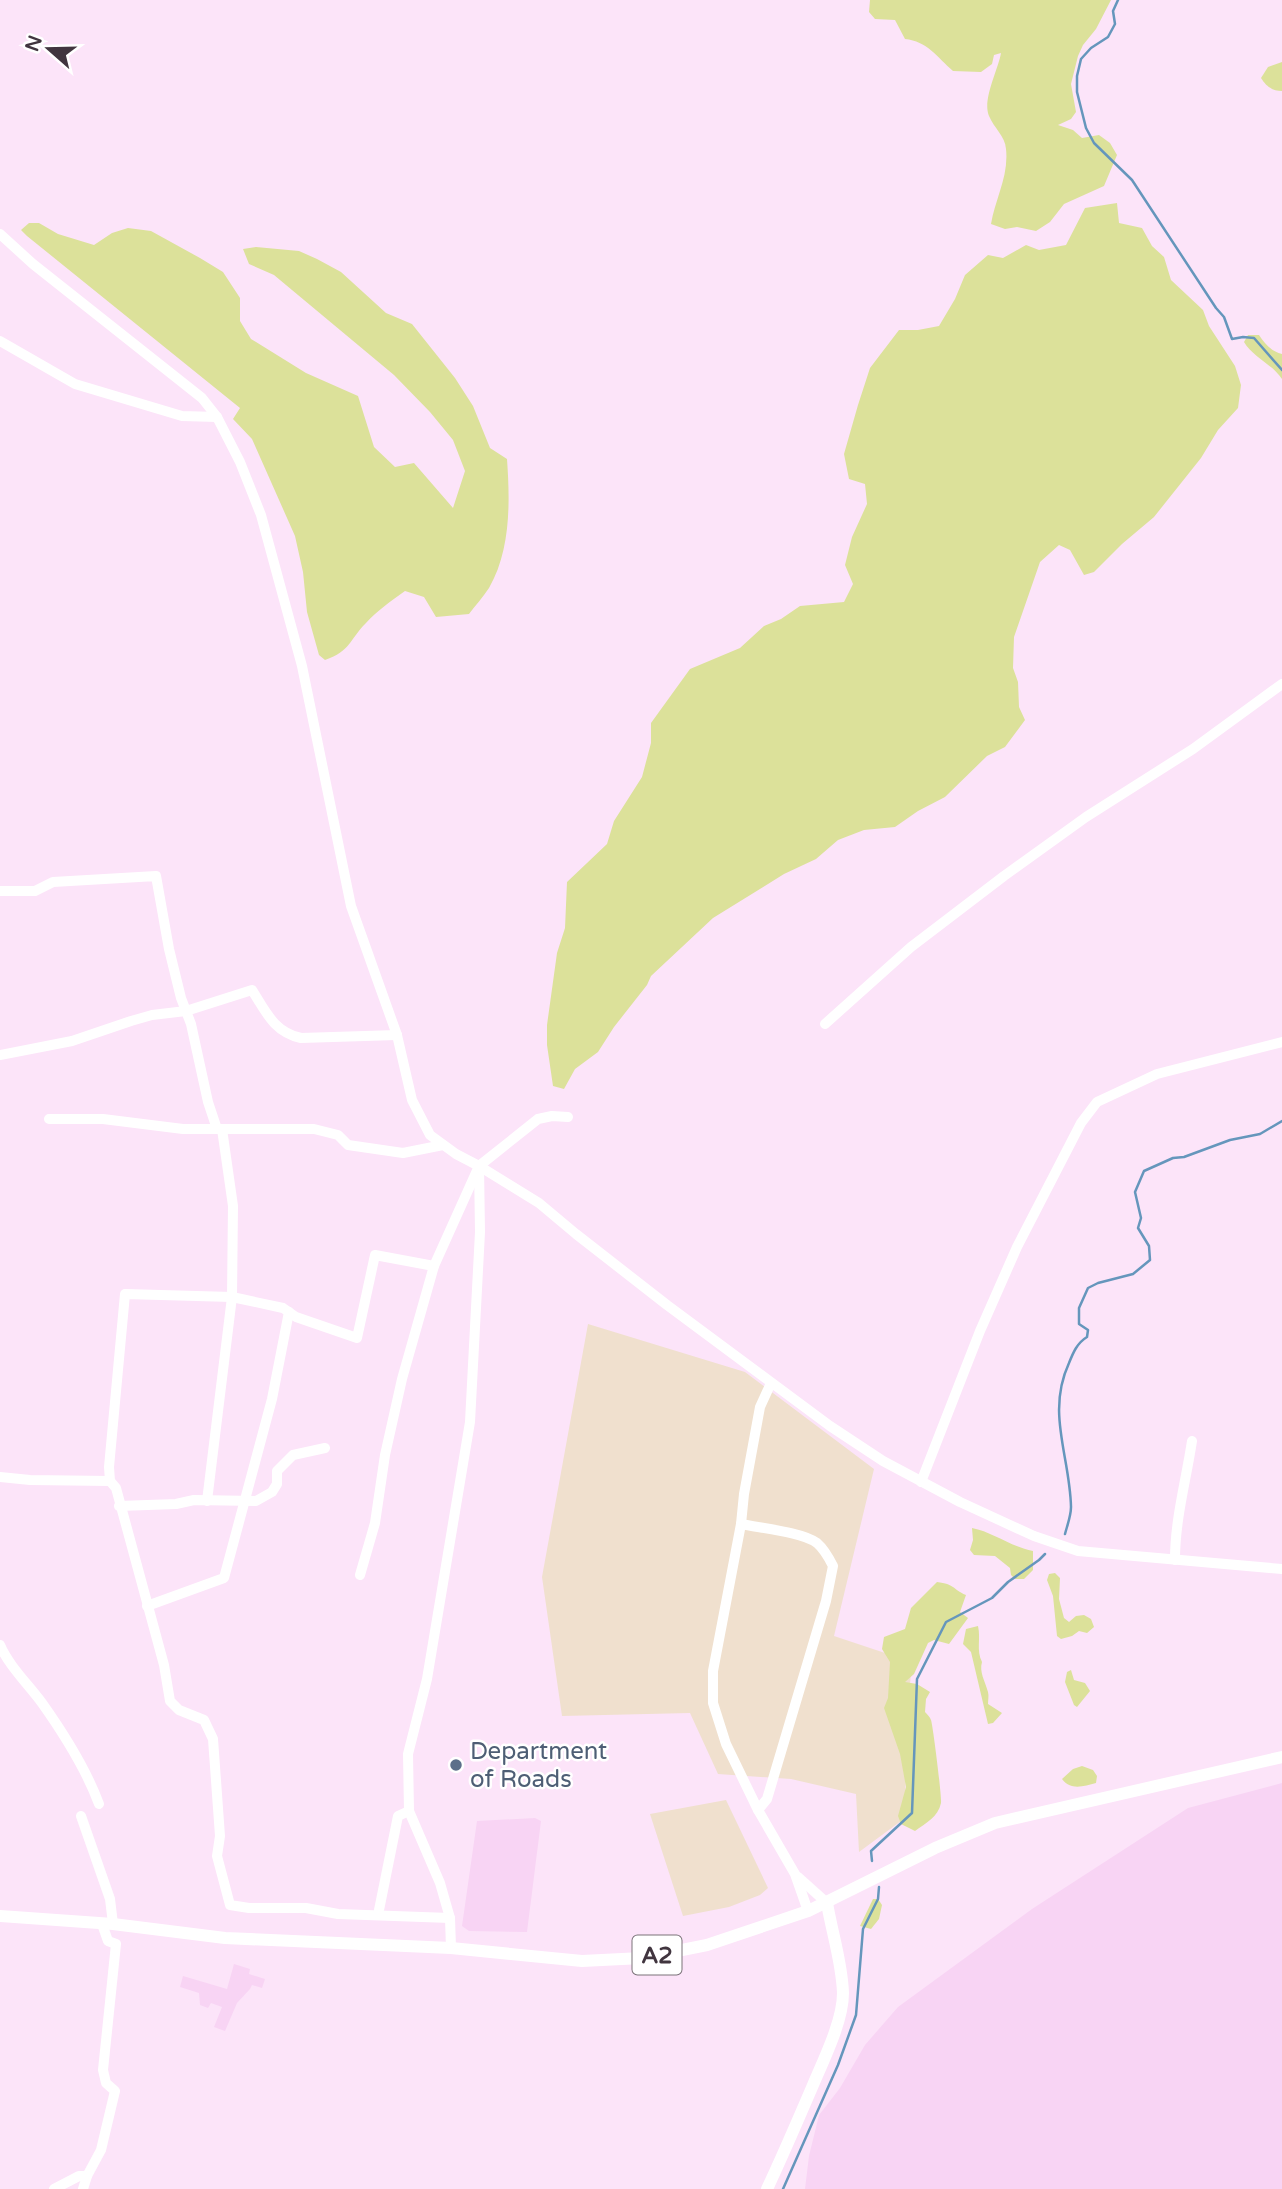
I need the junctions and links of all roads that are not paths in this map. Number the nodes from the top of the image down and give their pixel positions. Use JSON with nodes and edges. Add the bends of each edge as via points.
{"nodes":[{"id":1,"x":0,"y":234,"type":"edge"},
{"id":2,"x":0,"y":341,"type":"edge"},
{"id":3,"x":217,"y":417,"type":"junction"},
{"id":4,"x":1282,"y":684,"type":"edge"},
{"id":5,"x":0,"y":891,"type":"edge"},
{"id":6,"x":186,"y":1011,"type":"junction"},
{"id":7,"x":825,"y":1024,"type":"dead end"},
{"id":8,"x":397,"y":1035,"type":"junction"},
{"id":9,"x":1282,"y":1042,"type":"edge"},
{"id":10,"x":0,"y":1055,"type":"edge"},
{"id":11,"x":568,"y":1117,"type":"dead end"},
{"id":12,"x":50,"y":1119,"type":"dead end"},
{"id":13,"x":220,"y":1129,"type":"junction"},
{"id":14,"x":443,"y":1145,"type":"junction"},
{"id":15,"x":480,"y":1166,"type":"junction"},
{"id":16,"x":434,"y":1266,"type":"junction"},
{"id":17,"x":232,"y":1297,"type":"junction"},
{"id":18,"x":289,"y":1312,"type":"junction"},
{"id":19,"x":771,"y":1383,"type":"junction"},
{"id":20,"x":1192,"y":1441,"type":"dead end"},
{"id":21,"x":325,"y":1447,"type":"dead end"},
{"id":22,"x":0,"y":1477,"type":"edge"},
{"id":23,"x":110,"y":1481,"type":"junction"},
{"id":24,"x":921,"y":1482,"type":"junction"},
{"id":25,"x":207,"y":1501,"type":"junction"},
{"id":26,"x":244,"y":1502,"type":"junction"},
{"id":27,"x":119,"y":1506,"type":"junction"},
{"id":28,"x":741,"y":1524,"type":"junction"},
{"id":29,"x":1175,"y":1560,"type":"junction"},
{"id":30,"x":1282,"y":1569,"type":"edge"},
{"id":31,"x":360,"y":1575,"type":"dead end"},
{"id":32,"x":147,"y":1606,"type":"junction"},
{"id":33,"x":0,"y":1645,"type":"edge"},
{"id":34,"x":1282,"y":1757,"type":"edge"},
{"id":35,"x":99,"y":1804,"type":"dead end"},
{"id":36,"x":758,"y":1810,"type":"junction"},
{"id":37,"x":409,"y":1811,"type":"junction"},
{"id":38,"x":80,"y":1815,"type":"dead end"},
{"id":39,"x":795,"y":1874,"type":"junction"},
{"id":40,"x":827,"y":1903,"type":"junction"},
{"id":41,"x":808,"y":1910,"type":"junction"},
{"id":42,"x":378,"y":1915,"type":"junction"},
{"id":43,"x":0,"y":1916,"type":"edge"},
{"id":44,"x":450,"y":1918,"type":"junction"},
{"id":45,"x":107,"y":1924,"type":"junction"},
{"id":46,"x":832,"y":1934,"type":"junction"},
{"id":47,"x":452,"y":1948,"type":"junction"},
{"id":48,"x":87,"y":2176,"type":"junction"},
{"id":49,"x":54,"y":2189,"type":"edge"},
{"id":50,"x":83,"y":2189,"type":"edge"},
{"id":51,"x":767,"y":2189,"type":"edge"}],
"edges":[{"from":1,"to":3,"type":"street","via":[[202,398]]},
{"from":2,"to":3,"type":"street","via":[[75,384],[182,416]]},
{"from":3,"to":8,"type":"street","via":[[261,515],[302,666],[351,906]]},
{"from":4,"to":7,"type":"street","via":[[1004,876],[911,947]]},
{"from":5,"to":6,"type":"street","via":[[35,891],[53,882],[156,876]]},
{"from":6,"to":8,"type":"street","via":[[252,990],[280,1030],[290,1035]]},
{"from":6,"to":10,"type":"street","via":[[152,1015],[72,1041]]},
{"from":6,"to":13,"type":"street"},
{"from":8,"to":14,"type":"street","via":[[412,1100],[430,1135]]},
{"from":9,"to":24,"type":"street","via":[[1157,1074],[1097,1102],[1081,1123],[1017,1247]]},
{"from":11,"to":15,"type":"street","via":[[538,1119]]},
{"from":12,"to":13,"type":"street"},
{"from":13,"to":14,"type":"street","via":[[314,1129],[338,1135],[348,1145],[403,1153]]},
{"from":13,"to":17,"type":"street","via":[[233,1206]]},
{"from":14,"to":15,"type":"street"},
{"from":15,"to":16,"type":"street"},
{"from":15,"to":19,"type":"street","via":[[539,1203]]},
{"from":15,"to":37,"type":"street","via":[[470,1422],[427,1679],[408,1754]]},
{"from":16,"to":18,"type":"street","via":[[375,1255],[357,1338]]},
{"from":16,"to":31,"type":"street","via":[[402,1378]]},
{"from":17,"to":18,"type":"street"},
{"from":17,"to":23,"type":"street","via":[[125,1294]]},
{"from":17,"to":25,"type":"street"},
{"from":18,"to":26,"type":"street","via":[[272,1399]]},
{"from":19,"to":24,"type":"street"},
{"from":19,"to":28,"type":"street","via":[[760,1407]]},
{"from":20,"to":29,"type":"street"},
{"from":21,"to":26,"type":"street","via":[[293,1455],[277,1471],[272,1492]]},
{"from":22,"to":23,"type":"street"},
{"from":23,"to":27,"type":"street"},
{"from":24,"to":29,"type":"street","via":[[1034,1536],[1078,1551]]},
{"from":25,"to":26,"type":"street"},
{"from":25,"to":27,"type":"street"},
{"from":26,"to":32,"type":"street","via":[[224,1578]]},
{"from":27,"to":32,"type":"street"},
{"from":28,"to":36,"type":"street","via":[[713,1671],[713,1703],[726,1744]]},
{"from":28,"to":36,"type":"street","via":[[816,1542],[833,1566],[767,1799]]},
{"from":29,"to":30,"type":"street"},
{"from":32,"to":42,"type":"street","via":[[170,1701],[204,1720],[213,1739],[220,1836],[216,1856],[230,1905]]},
{"from":33,"to":35,"type":"street","via":[[50,1715],[92,1783]]},
{"from":34,"to":40,"type":"main road","number":"A2","via":[[995,1824],[935,1848]]},
{"from":36,"to":39,"type":"street"},
{"from":37,"to":42,"type":"street","via":[[398,1816]]},
{"from":37,"to":44,"type":"street"},
{"from":38,"to":45,"type":"street","via":[[110,1899]]},
{"from":39,"to":40,"type":"street"},
{"from":39,"to":41,"type":"street"},
{"from":40,"to":41,"type":"main road","number":"A2"},
{"from":40,"to":46,"type":"main road"},
{"from":41,"to":46,"type":"main road"},
{"from":41,"to":47,"type":"main road","number":"A2","via":[[707,1945],[642,1958],[582,1961]]},
{"from":42,"to":44,"type":"street"},
{"from":43,"to":45,"type":"main road","number":"A2"},
{"from":44,"to":47,"type":"street"},
{"from":45,"to":47,"type":"main road","number":"A2","via":[[225,1938]]},
{"from":45,"to":48,"type":"street","via":[[108,1941],[116,1944],[103,2070],[106,2084],[116,2091],[101,2150]]},
{"from":46,"to":51,"type":"main road","via":[[843,1995],[836,2027]]},
{"from":48,"to":49,"type":"street"},
{"from":48,"to":50,"type":"street"}]}
